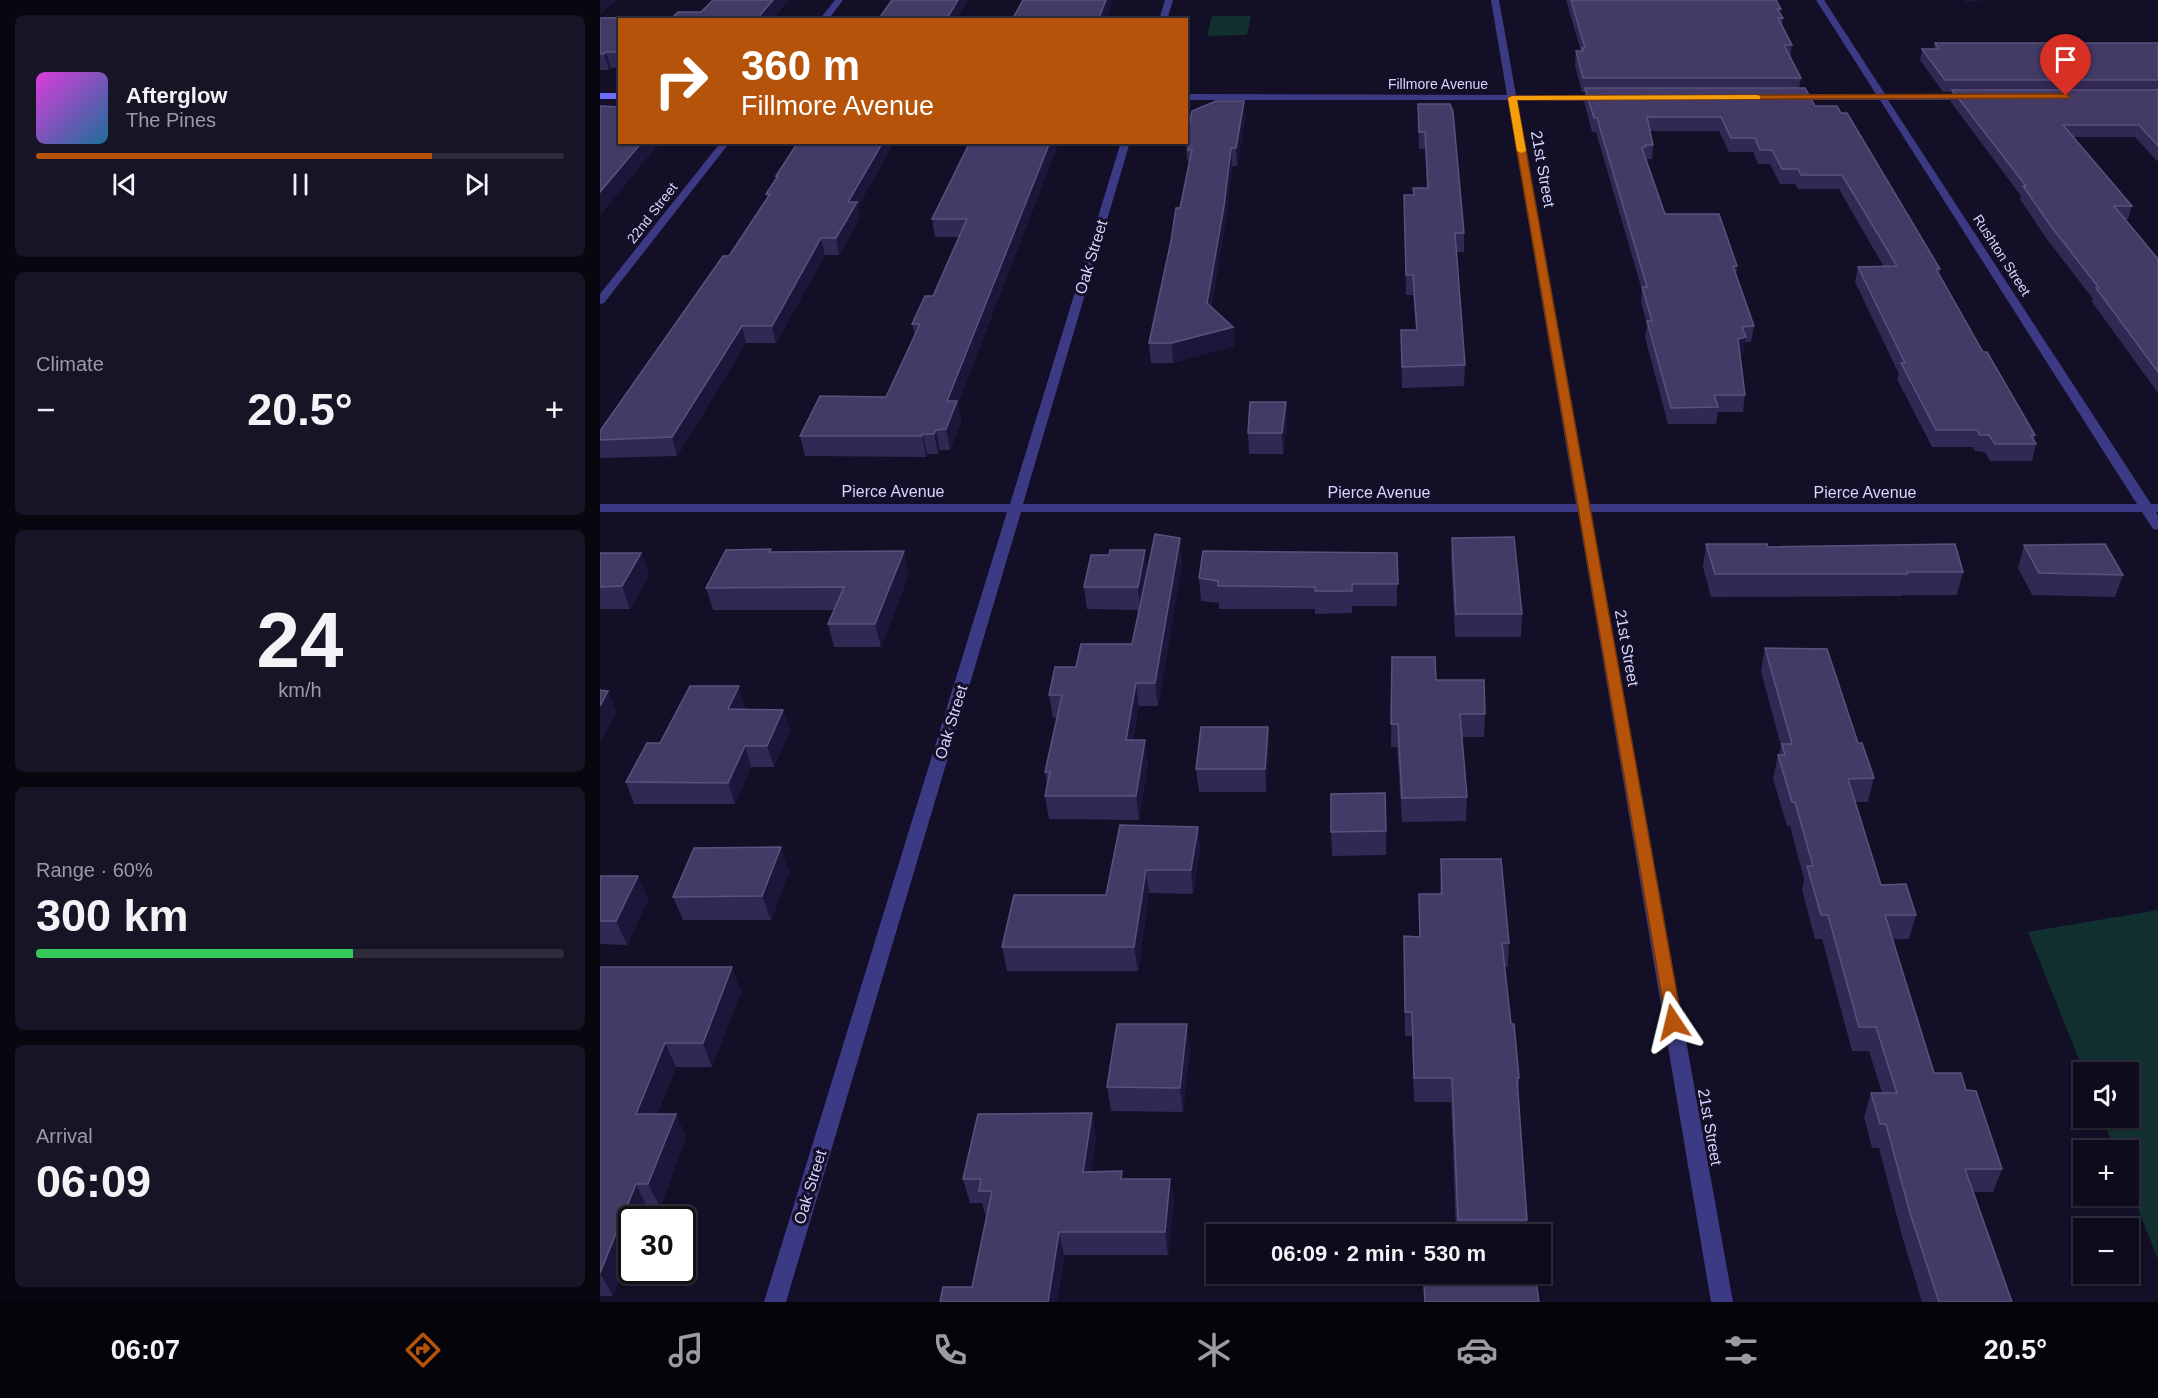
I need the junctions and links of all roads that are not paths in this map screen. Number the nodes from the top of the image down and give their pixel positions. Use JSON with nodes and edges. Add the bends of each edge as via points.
{"nodes":[{"id":1,"x":838,"y":0,"type":"edge"},
{"id":2,"x":1169,"y":0,"type":"edge"},
{"id":3,"x":1495,"y":0,"type":"edge"},
{"id":4,"x":1820,"y":0,"type":"edge"},
{"id":5,"x":824,"y":18,"type":"edge"},
{"id":6,"x":1164,"y":18,"type":"edge"},
{"id":7,"x":600,"y":96,"type":"edge"},
{"id":8,"x":618,"y":96,"type":"edge"},
{"id":9,"x":1188,"y":97,"type":"edge"},
{"id":10,"x":1882,"y":97,"type":"junction"},
{"id":11,"x":1978,"y":97,"type":"edge"},
{"id":12,"x":1512,"y":98,"type":"junction"},
{"id":13,"x":1608,"y":98,"type":"edge"},
{"id":14,"x":1787,"y":98,"type":"edge"},
{"id":15,"x":724,"y":144,"type":"edge"},
{"id":16,"x":1125,"y":144,"type":"edge"},
{"id":17,"x":600,"y":301,"type":"edge"},
{"id":18,"x":600,"y":508,"type":"edge"},
{"id":19,"x":1016,"y":508,"type":"junction"},
{"id":20,"x":1584,"y":508,"type":"junction"},
{"id":21,"x":2152,"y":508,"type":"edge"},
{"id":22,"x":2158,"y":526,"type":"edge"},
{"id":23,"x":775,"y":1302,"type":"edge"},
{"id":24,"x":1722,"y":1302,"type":"edge"}],
"edges":[{"from":1,"to":5,"type":"street"},
{"from":2,"to":6,"type":"street"},
{"from":3,"to":12,"type":"street","name":"21st Street"},
{"from":4,"to":10,"type":"street","name":"Rushton Street"},
{"from":7,"to":8,"type":"street"},
{"from":9,"to":12,"type":"street","name":"Fillmore Avenue"},
{"from":10,"to":11,"type":"street"},
{"from":10,"to":14,"type":"street"},
{"from":10,"to":21,"type":"street","name":"Rushton Street"},
{"from":12,"to":13,"type":"street","name":"Fillmore Avenue"},
{"from":12,"to":20,"type":"street","name":"21st Street"},
{"from":15,"to":17,"type":"street","name":"22nd Street"},
{"from":16,"to":19,"type":"street","name":"Oak Street"},
{"from":18,"to":19,"type":"street","name":"Pierce Avenue"},
{"from":19,"to":20,"type":"street","name":"Pierce Avenue"},
{"from":19,"to":23,"type":"street","name":"Oak Street"},
{"from":20,"to":21,"type":"street","name":"Pierce Avenue"},
{"from":20,"to":24,"type":"street","name":"21st Street"},
{"from":21,"to":22,"type":"street","name":"Rushton Street"}]}
